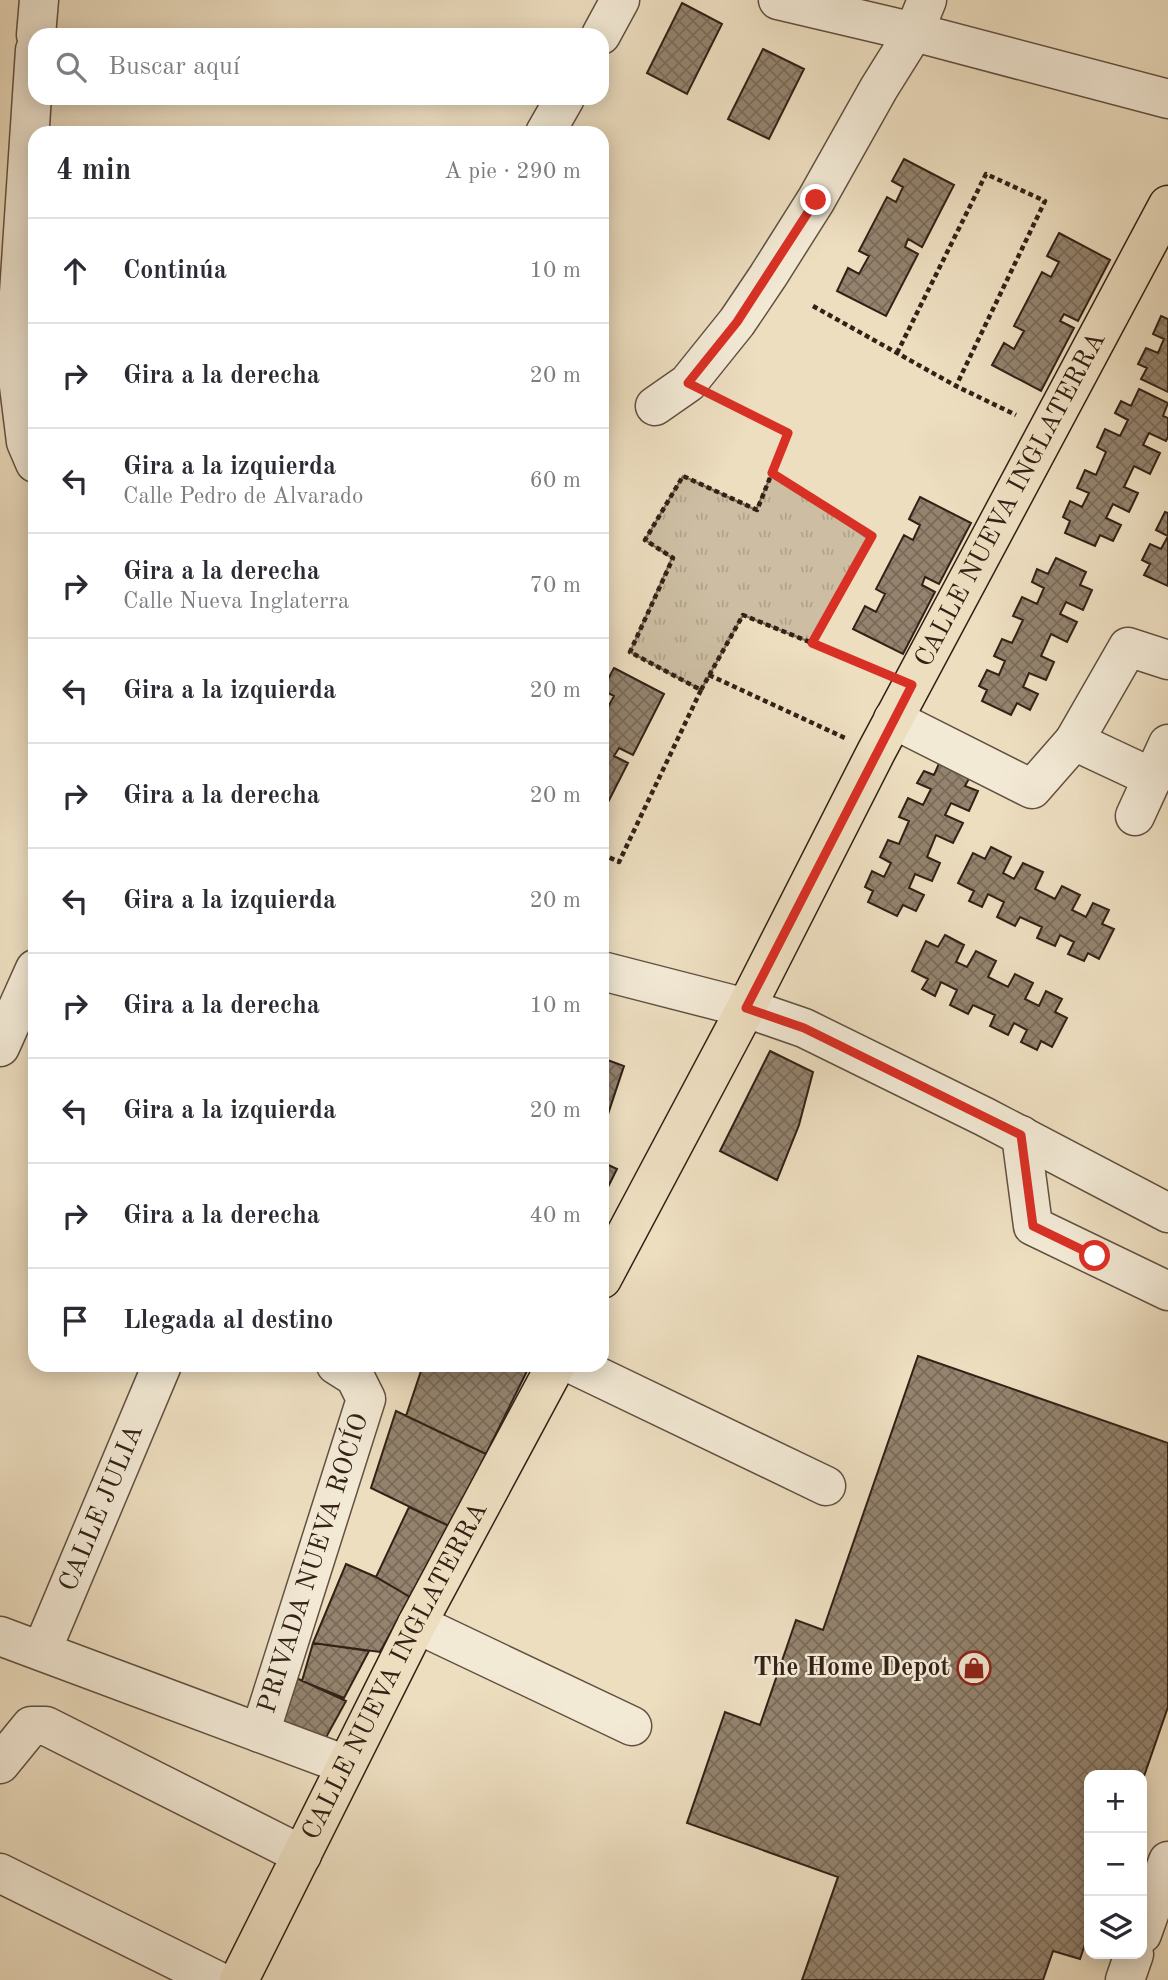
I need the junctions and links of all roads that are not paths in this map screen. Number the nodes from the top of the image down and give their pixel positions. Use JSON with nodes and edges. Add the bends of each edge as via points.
{"nodes":[{"id":1,"x":39,"y":0,"type":"edge"},
{"id":2,"x":620,"y":0,"type":"edge"},
{"id":3,"x":778,"y":0,"type":"edge"},
{"id":4,"x":920,"y":16,"type":"edge"},
{"id":5,"x":37,"y":28,"type":"edge"},
{"id":6,"x":604,"y":28,"type":"edge"},
{"id":7,"x":1168,"y":99,"type":"edge"},
{"id":8,"x":31,"y":105,"type":"edge"},
{"id":9,"x":561,"y":105,"type":"edge"},
{"id":10,"x":30,"y":126,"type":"edge"},
{"id":11,"x":549,"y":126,"type":"edge"},
{"id":12,"x":28,"y":156,"type":"edge"},
{"id":13,"x":1168,"y":205,"type":"edge"},
{"id":14,"x":655,"y":406,"type":"dead end"},
{"id":15,"x":20,"y":453,"type":"edge"},
{"id":16,"x":1168,"y":660,"type":"edge"},
{"id":17,"x":893,"y":719,"type":"junction"},
{"id":18,"x":1074,"y":741,"type":"junction"},
{"id":19,"x":1161,"y":761,"type":"edge"},
{"id":20,"x":1135,"y":816,"type":"dead end"},
{"id":21,"x":609,"y":973,"type":"edge"},
{"id":22,"x":28,"y":985,"type":"edge"},
{"id":23,"x":746,"y":1008,"type":"junction"},
{"id":24,"x":0,"y":1047,"type":"edge"},
{"id":25,"x":1021,"y":1135,"type":"junction"},
{"id":26,"x":1168,"y":1213,"type":"edge"},
{"id":27,"x":609,"y":1266,"type":"edge"},
{"id":28,"x":1168,"y":1291,"type":"edge"},
{"id":29,"x":159,"y":1372,"type":"edge"},
{"id":30,"x":347,"y":1372,"type":"edge"},
{"id":31,"x":552,"y":1372,"type":"edge"},
{"id":32,"x":589,"y":1372,"type":"edge"},
{"id":33,"x":825,"y":1486,"type":"dead end"},
{"id":34,"x":417,"y":1624,"type":"junction"},
{"id":35,"x":0,"y":1636,"type":"edge"},
{"id":36,"x":42,"y":1650,"type":"junction"},
{"id":37,"x":632,"y":1726,"type":"dead end"},
{"id":38,"x":260,"y":1732,"type":"junction"},
{"id":39,"x":0,"y":1764,"type":"edge"},
{"id":40,"x":346,"y":1765,"type":"junction"},
{"id":41,"x":302,"y":1855,"type":"junction"},
{"id":42,"x":1168,"y":1861,"type":"edge"},
{"id":43,"x":0,"y":1873,"type":"edge"},
{"id":44,"x":1147,"y":1920,"type":"edge"},
{"id":45,"x":1133,"y":1959,"type":"edge"},
{"id":46,"x":216,"y":1980,"type":"edge"},
{"id":47,"x":239,"y":1980,"type":"edge"},
{"id":48,"x":1125,"y":1980,"type":"edge"}],
"edges":[{"from":1,"to":5,"type":"street"},
{"from":2,"to":6,"type":"street"},
{"from":3,"to":4,"type":"street"},
{"from":4,"to":7,"type":"street"},
{"from":4,"to":14,"type":"street","via":[[796,233],[737,322],[688,383]]},
{"from":8,"to":10,"type":"street"},
{"from":9,"to":11,"type":"street"},
{"from":12,"to":15,"type":"street","via":[[15,354]]},
{"from":13,"to":17,"type":"main road","name":"CALLE NUEVA INGLATERRA"},
{"from":16,"to":18,"type":"street","via":[[1128,647]]},
{"from":17,"to":18,"type":"street","via":[[1032,789]]},
{"from":17,"to":23,"type":"main road","name":"CALLE NUEVA INGLATERRA"},
{"from":18,"to":19,"type":"street"},
{"from":19,"to":20,"type":"street"},
{"from":21,"to":23,"type":"street"},
{"from":22,"to":24,"type":"street"},
{"from":23,"to":25,"type":"street","via":[[804,1028]]},
{"from":23,"to":27,"type":"main road","name":"CALLE NUEVA INGLATERRA"},
{"from":25,"to":26,"type":"street"},
{"from":25,"to":28,"type":"street","via":[[1033,1226]]},
{"from":29,"to":36,"type":"street","name":"CALLE JULIA"},
{"from":30,"to":38,"type":"street","name":"PRIVADA NUEVA ROCÍO","via":[[355,1377],[366,1399]]},
{"from":31,"to":34,"type":"main road","name":"CALLE NUEVA INGLATERRA"},
{"from":32,"to":33,"type":"street"},
{"from":34,"to":37,"type":"street"},
{"from":34,"to":40,"type":"main road","name":"CALLE NUEVA INGLATERRA"},
{"from":35,"to":36,"type":"street"},
{"from":36,"to":38,"type":"street"},
{"from":38,"to":40,"type":"street"},
{"from":39,"to":41,"type":"street","via":[[31,1726],[46,1726]]},
{"from":40,"to":41,"type":"main road","name":"CALLE NUEVA INGLATERRA"},
{"from":41,"to":47,"type":"main road","name":"CALLE NUEVA INGLATERRA"},
{"from":42,"to":44,"type":"street"},
{"from":43,"to":46,"type":"street"},
{"from":45,"to":48,"type":"street"}]}
